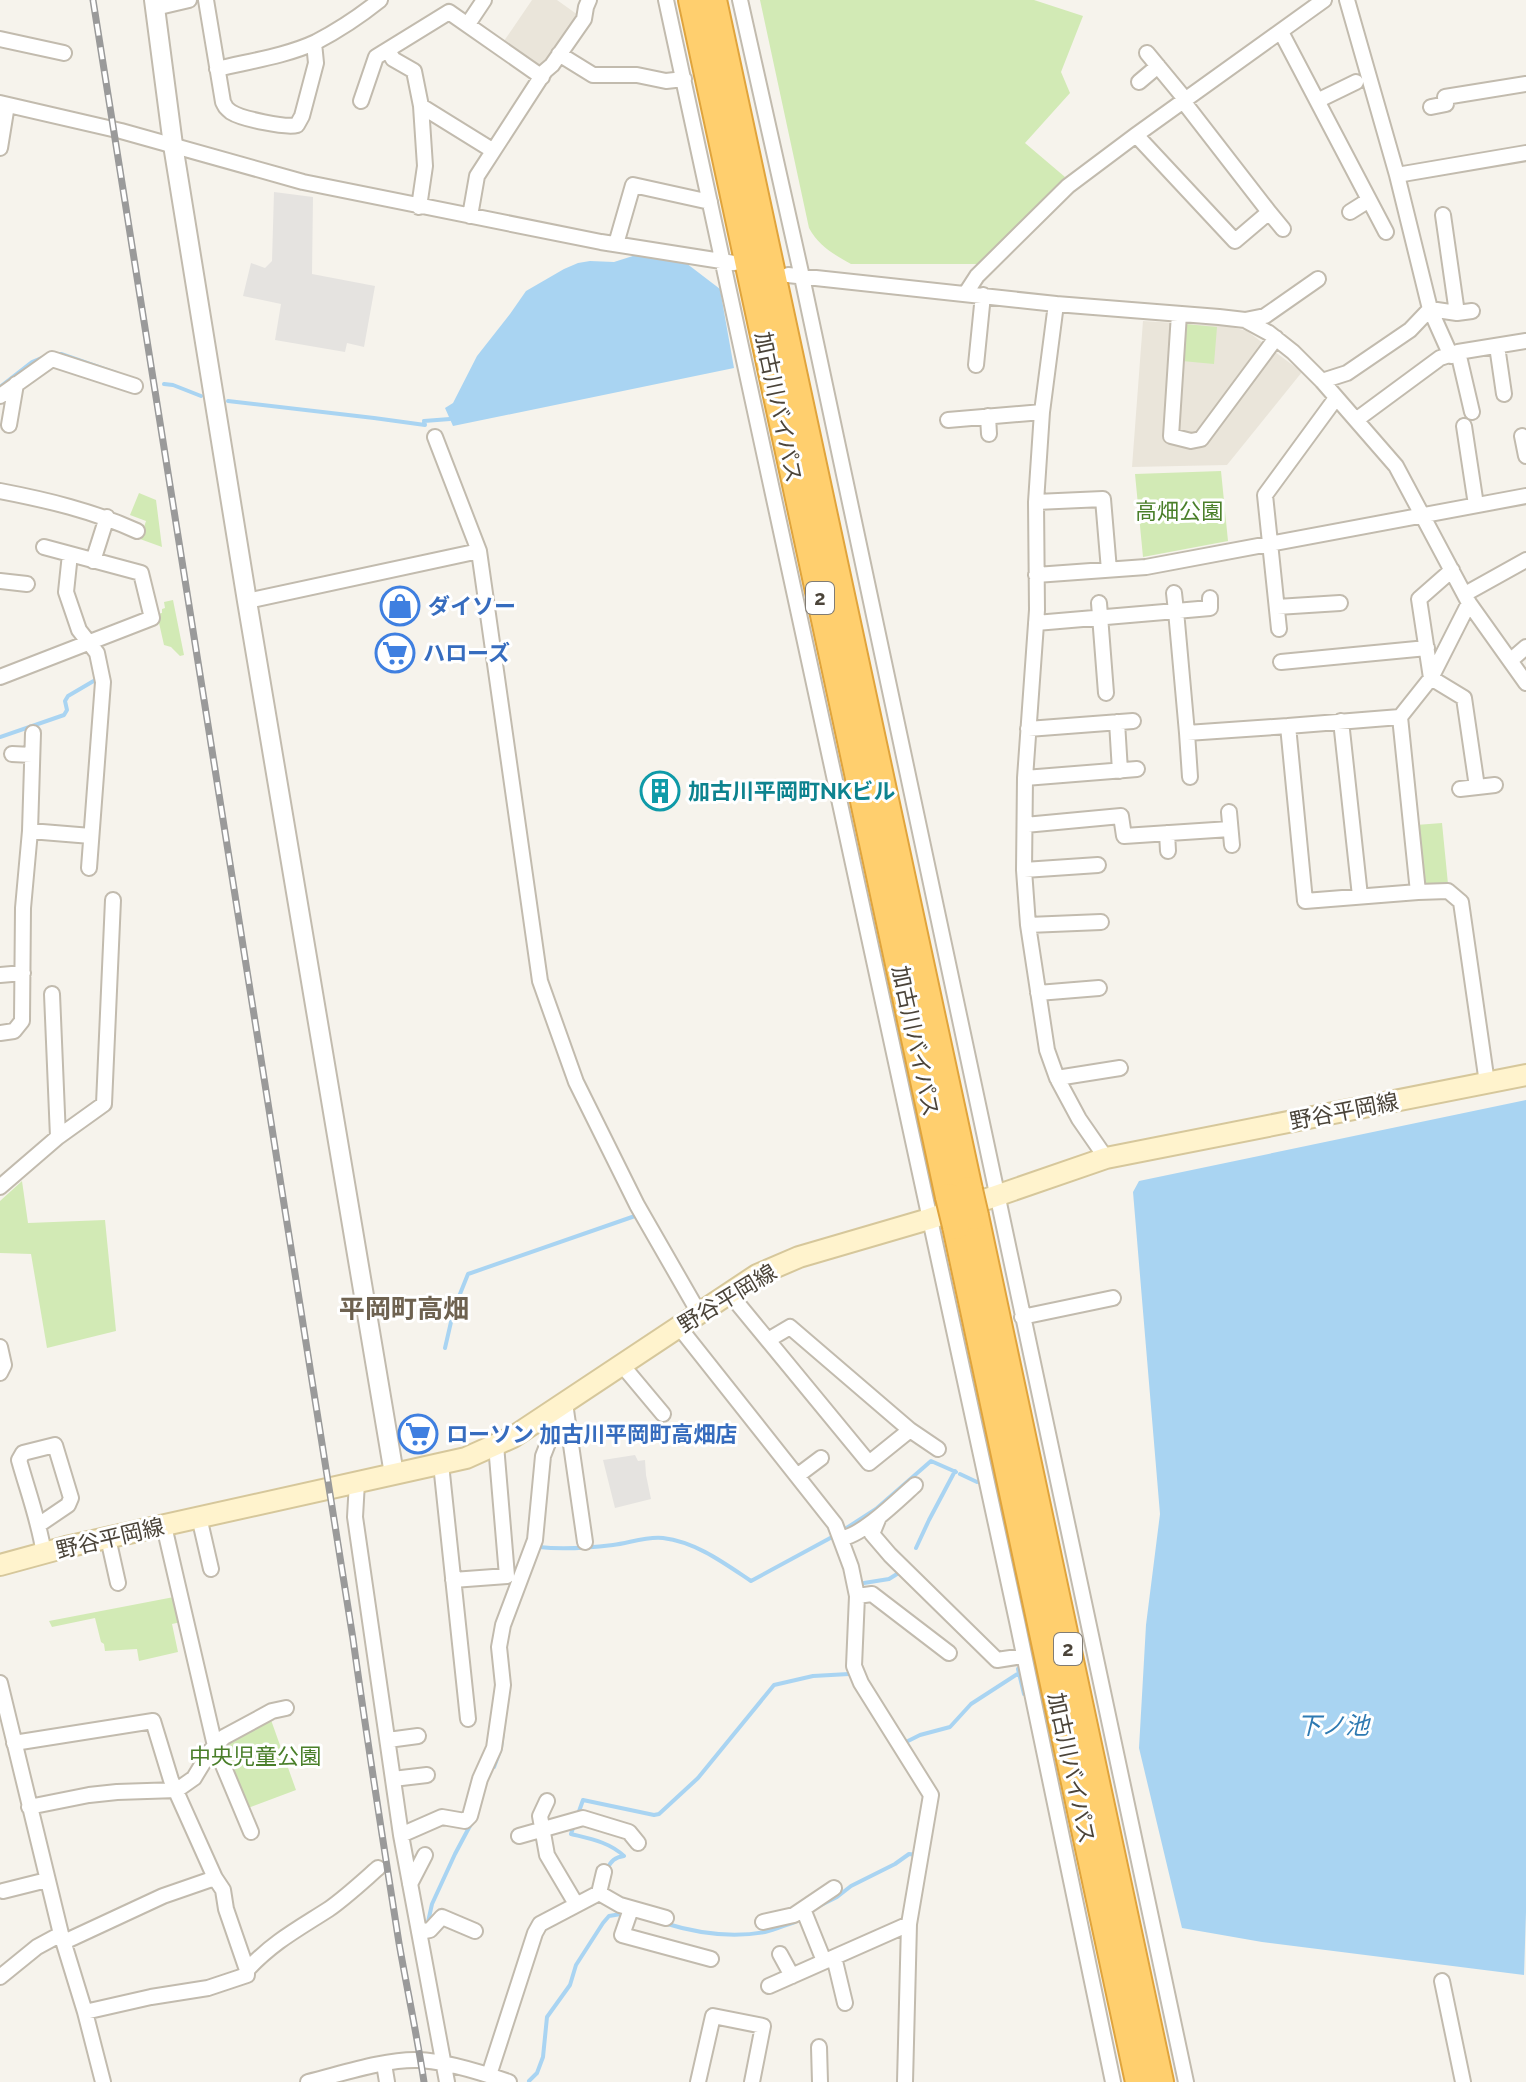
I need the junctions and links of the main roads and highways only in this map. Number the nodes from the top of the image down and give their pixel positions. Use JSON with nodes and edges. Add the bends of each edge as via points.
{"nodes":[{"id":1,"x":692,"y":0,"type":"edge"},
{"id":2,"x":713,"y":0,"type":"edge"},
{"id":3,"x":1526,"y":1075,"type":"edge"},
{"id":4,"x":959,"y":1193,"type":"junction"},
{"id":5,"x":965,"y":1221,"type":"junction"},
{"id":6,"x":0,"y":1565,"type":"edge"},
{"id":7,"x":1139,"y":2082,"type":"edge"},
{"id":8,"x":1160,"y":2082,"type":"edge"}],
"edges":[{"from":1,"to":4,"type":"highway","name":"加古川バイパス","number":"2"},
{"from":2,"to":4,"type":"highway","name":"加古川バイパス","number":"2"},
{"from":3,"to":6,"type":"main road","name":"野谷平岡線","via":[[1106,1158],[757,1275],[513,1437],[466,1458]]},
{"from":4,"to":5,"type":"highway","name":"加古川バイパス","number":"2","bridge":true},
{"from":5,"to":7,"type":"highway","name":"加古川バイパス","number":"2"},
{"from":5,"to":8,"type":"highway","name":"加古川バイパス","number":"2"}]}
